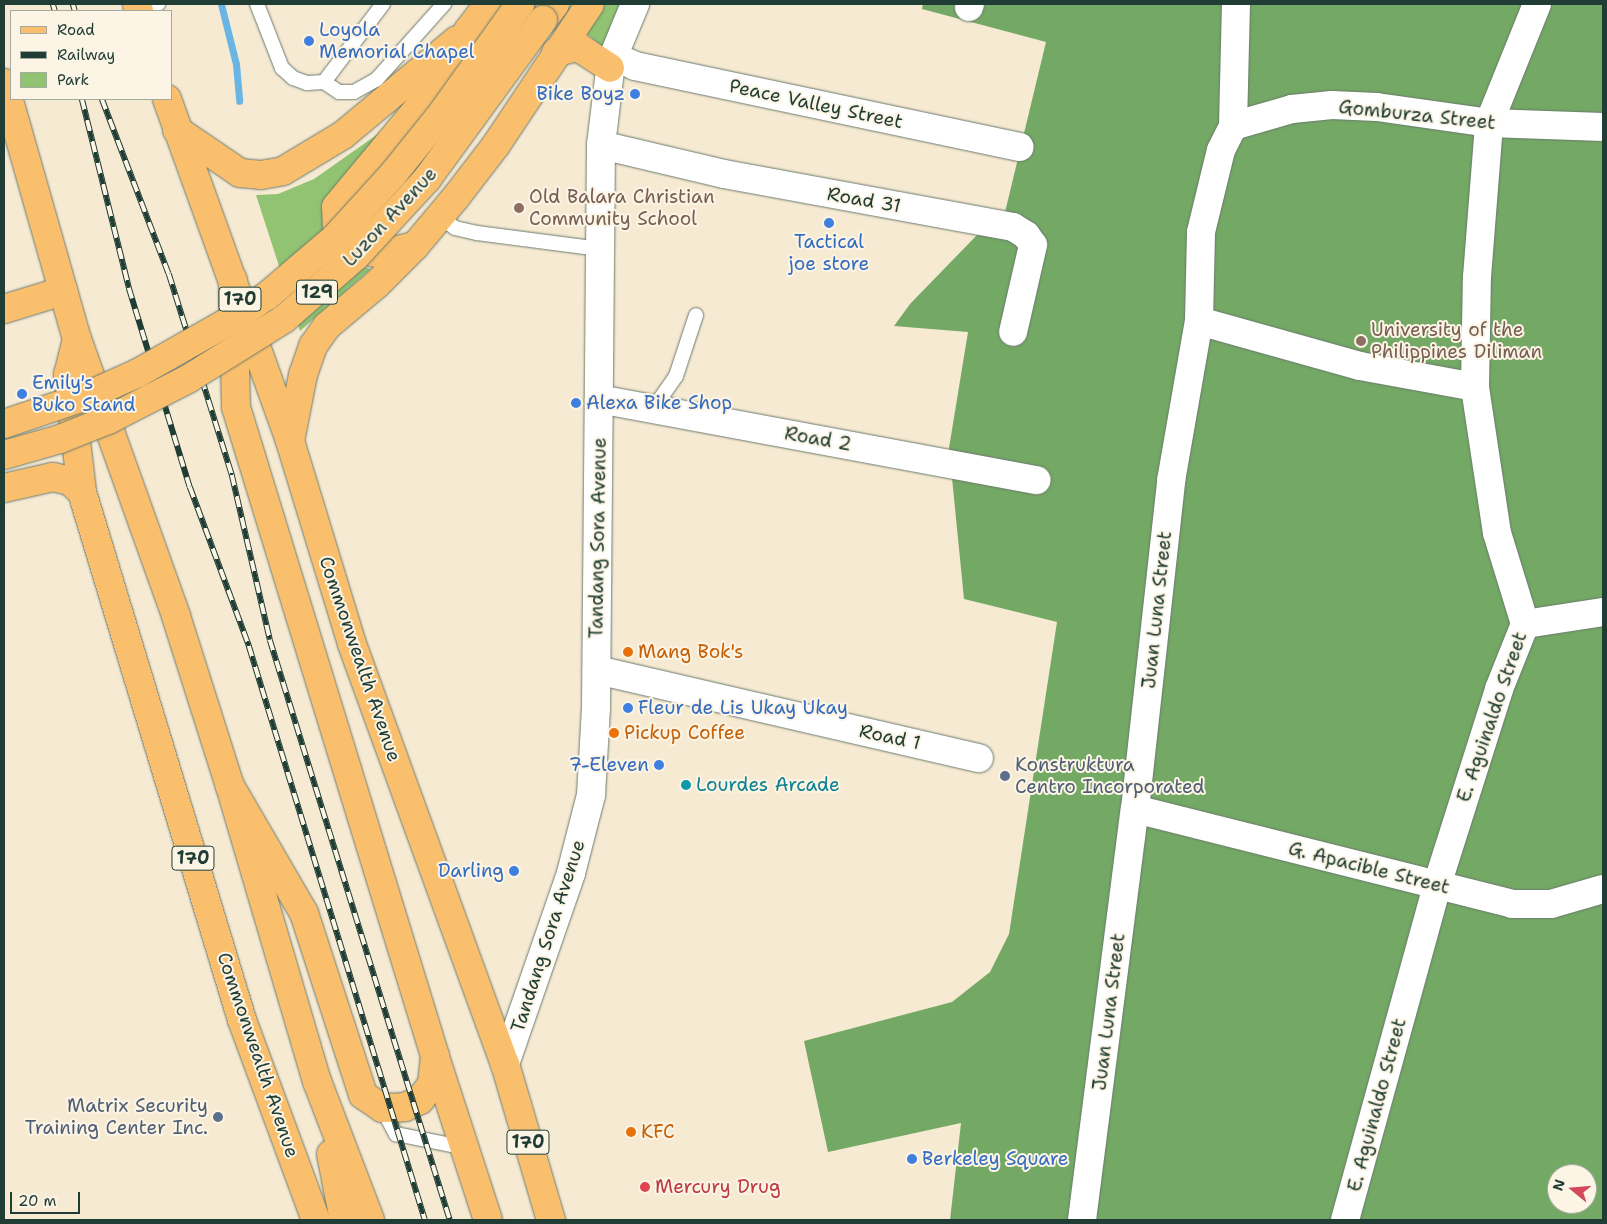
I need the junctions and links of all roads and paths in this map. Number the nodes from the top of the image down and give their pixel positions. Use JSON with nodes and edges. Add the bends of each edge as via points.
{"nodes":[{"id":1,"x":257,"y":4,"type":"edge"},
{"id":2,"x":383,"y":4,"type":"edge"},
{"id":3,"x":444,"y":4,"type":"edge"},
{"id":4,"x":488,"y":4,"type":"edge"},
{"id":5,"x":520,"y":4,"type":"edge"},
{"id":6,"x":590,"y":4,"type":"edge"},
{"id":7,"x":635,"y":4,"type":"edge"},
{"id":8,"x":1236,"y":4,"type":"edge"},
{"id":9,"x":1536,"y":4,"type":"edge"},
{"id":10,"x":549,"y":12,"type":"edge"},
{"id":11,"x":468,"y":31,"type":"junction"},
{"id":12,"x":556,"y":52,"type":"junction"},
{"id":13,"x":612,"y":62,"type":"junction"},
{"id":14,"x":324,"y":82,"type":"junction"},
{"id":15,"x":4,"y":83,"type":"edge"},
{"id":16,"x":167,"y":100,"type":"edge"},
{"id":17,"x":1489,"y":123,"type":"junction"},
{"id":18,"x":1233,"y":126,"type":"junction"},
{"id":19,"x":1603,"y":127,"type":"edge"},
{"id":20,"x":177,"y":130,"type":"junction"},
{"id":21,"x":601,"y":145,"type":"junction"},
{"id":22,"x":1020,"y":147,"type":"dead end"},
{"id":23,"x":440,"y":217,"type":"junction"},
{"id":24,"x":415,"y":246,"type":"junction"},
{"id":25,"x":600,"y":249,"type":"junction"},
{"id":26,"x":233,"y":280,"type":"junction"},
{"id":27,"x":63,"y":291,"type":"junction"},
{"id":28,"x":4,"y":309,"type":"edge"},
{"id":29,"x":696,"y":315,"type":"dead end"},
{"id":30,"x":1199,"y":321,"type":"junction"},
{"id":31,"x":1013,"y":332,"type":"dead end"},
{"id":32,"x":77,"y":339,"type":"junction"},
{"id":33,"x":1475,"y":387,"type":"junction"},
{"id":34,"x":599,"y":400,"type":"junction"},
{"id":35,"x":653,"y":409,"type":"junction"},
{"id":36,"x":4,"y":424,"type":"edge"},
{"id":37,"x":290,"y":442,"type":"junction"},
{"id":38,"x":4,"y":455,"type":"edge"},
{"id":39,"x":1037,"y":480,"type":"dead end"},
{"id":40,"x":4,"y":488,"type":"edge"},
{"id":41,"x":82,"y":492,"type":"junction"},
{"id":42,"x":1603,"y":612,"type":"edge"},
{"id":43,"x":1525,"y":624,"type":"junction"},
{"id":44,"x":597,"y":670,"type":"junction"},
{"id":45,"x":979,"y":758,"type":"dead end"},
{"id":46,"x":230,"y":786,"type":"junction"},
{"id":47,"x":1135,"y":809,"type":"junction"},
{"id":48,"x":1437,"y":885,"type":"junction"},
{"id":49,"x":1603,"y":889,"type":"edge"},
{"id":50,"x":435,"y":1056,"type":"junction"},
{"id":51,"x":505,"y":1064,"type":"junction"},
{"id":52,"x":318,"y":1081,"type":"junction"},
{"id":53,"x":382,"y":1108,"type":"junction"},
{"id":54,"x":466,"y":1148,"type":"junction"},
{"id":55,"x":316,"y":1220,"type":"edge"},
{"id":56,"x":344,"y":1220,"type":"edge"},
{"id":57,"x":370,"y":1220,"type":"edge"},
{"id":58,"x":488,"y":1220,"type":"edge"},
{"id":59,"x":551,"y":1220,"type":"edge"},
{"id":60,"x":1082,"y":1220,"type":"edge"},
{"id":61,"x":1345,"y":1220,"type":"edge"}],
"edges":[{"from":1,"to":14,"type":"lane","via":[[282,68],[293,78],[307,83]]},
{"from":2,"to":14,"type":"lane"},
{"from":3,"to":14,"type":"lane","via":[[377,80],[354,92],[339,92]]},
{"from":4,"to":11,"type":"main road"},
{"from":5,"to":36,"type":"main road","name":"Luzon Avenue","number":"129","bridge":true,"via":[[443,112],[394,173],[336,237],[268,296],[138,373],[89,395]]},
{"from":6,"to":12,"type":"main road"},
{"from":7,"to":13,"type":"street","name":"Tandang Sora Avenue"},
{"from":8,"to":18,"type":"street","name":"Juan Luna Street"},
{"from":9,"to":17,"type":"street","name":"E. Aguinaldo Street"},
{"from":10,"to":38,"type":"main road","name":"Luzon Avenue","number":"129","bridge":true,"via":[[427,179],[356,256],[284,319],[188,379],[108,420],[60,439]]},
{"from":11,"to":20,"type":"main road","via":[[343,135],[283,171],[261,175],[240,173]]},
{"from":11,"to":24,"type":"main road","via":[[439,83],[336,207],[337,230],[353,248],[381,254]]},
{"from":12,"to":13,"type":"main road","via":[[578,47]]},
{"from":12,"to":23,"type":"main road","via":[[491,151]]},
{"from":13,"to":21,"type":"street","name":"Tandang Sora Avenue"},
{"from":13,"to":22,"type":"street","name":"Peace Valley Street"},
{"from":15,"to":27,"type":"main road","name":"Commonwealth Avenue"},
{"from":16,"to":20,"type":"main road","name":"Commonwealth Avenue","number":"170"},
{"from":17,"to":18,"type":"street","name":"Gomburza Street","via":[[1377,107],[1332,105],[1292,109]]},
{"from":17,"to":19,"type":"street","name":"Gomburza Street"},
{"from":17,"to":33,"type":"street","name":"E. Aguinaldo Street","via":[[1477,277]]},
{"from":18,"to":30,"type":"street","name":"Juan Luna Street","via":[[1222,150],[1200,232]]},
{"from":20,"to":26,"type":"main road","name":"Commonwealth Avenue","number":"170"},
{"from":21,"to":25,"type":"street","name":"Tandang Sora Avenue"},
{"from":21,"to":31,"type":"street","name":"Road 31","via":[[724,174],[1013,228],[1026,235],[1033,245]]},
{"from":23,"to":24,"type":"main road"},
{"from":23,"to":25,"type":"lane","via":[[455,228],[477,233]]},
{"from":24,"to":37,"type":"main road","via":[[377,284],[327,326],[313,346],[303,375]]},
{"from":25,"to":34,"type":"street","name":"Tandang Sora Avenue"},
{"from":26,"to":37,"type":"main road","name":"Commonwealth Avenue","number":"170"},
{"from":26,"to":50,"type":"main road","via":[[236,408]]},
{"from":27,"to":28,"type":"main road"},
{"from":27,"to":32,"type":"main road","name":"Commonwealth Avenue"},
{"from":29,"to":35,"type":"lane","via":[[676,376]]},
{"from":30,"to":33,"type":"street","via":[[1360,366]]},
{"from":30,"to":47,"type":"street","name":"Juan Luna Street","via":[[1171,480]]},
{"from":32,"to":41,"type":"main road","name":"Commonwealth Avenue","number":"170","via":[[68,374]]},
{"from":32,"to":46,"type":"main road","name":"Commonwealth Avenue","via":[[176,616]]},
{"from":33,"to":43,"type":"street","name":"E. Aguinaldo Street","via":[[1496,525]]},
{"from":34,"to":35,"type":"street","name":"Road 2"},
{"from":34,"to":44,"type":"street","name":"Tandang Sora Avenue"},
{"from":35,"to":39,"type":"street","name":"Road 2"},
{"from":37,"to":51,"type":"main road","name":"Commonwealth Avenue","number":"170","via":[[352,644]]},
{"from":40,"to":41,"type":"main road","via":[[53,477],[70,481]]},
{"from":41,"to":55,"type":"main road","name":"Commonwealth Avenue","number":"170","via":[[242,1020]]},
{"from":42,"to":43,"type":"street"},
{"from":43,"to":48,"type":"street","name":"E. Aguinaldo Street","via":[[1499,689]]},
{"from":44,"to":45,"type":"street","name":"Road 1"},
{"from":44,"to":51,"type":"street","name":"Tandang Sora Avenue","via":[[591,796],[571,873]]},
{"from":46,"to":52,"type":"main road","name":"Commonwealth Avenue"},
{"from":46,"to":53,"type":"main road","via":[[304,913],[361,1089],[369,1102]]},
{"from":47,"to":48,"type":"street","name":"G. Apacible Street"},
{"from":47,"to":60,"type":"street","name":"Juan Luna Street"},
{"from":48,"to":49,"type":"street","name":"G. Apacible Street","via":[[1512,904],[1551,904]]},
{"from":48,"to":61,"type":"street","name":"E. Aguinaldo Street"},
{"from":50,"to":53,"type":"main road","via":[[434,1080],[424,1097],[405,1107]]},
{"from":50,"to":54,"type":"main road"},
{"from":51,"to":59,"type":"main road","name":"Commonwealth Avenue","number":"170"},
{"from":52,"to":56,"type":"main road","name":"Commonwealth Avenue"},
{"from":52,"to":57,"type":"main road","name":"Commonwealth Avenue"},
{"from":53,"to":54,"type":"lane","via":[[396,1134]]},
{"from":54,"to":58,"type":"main road"}]}
